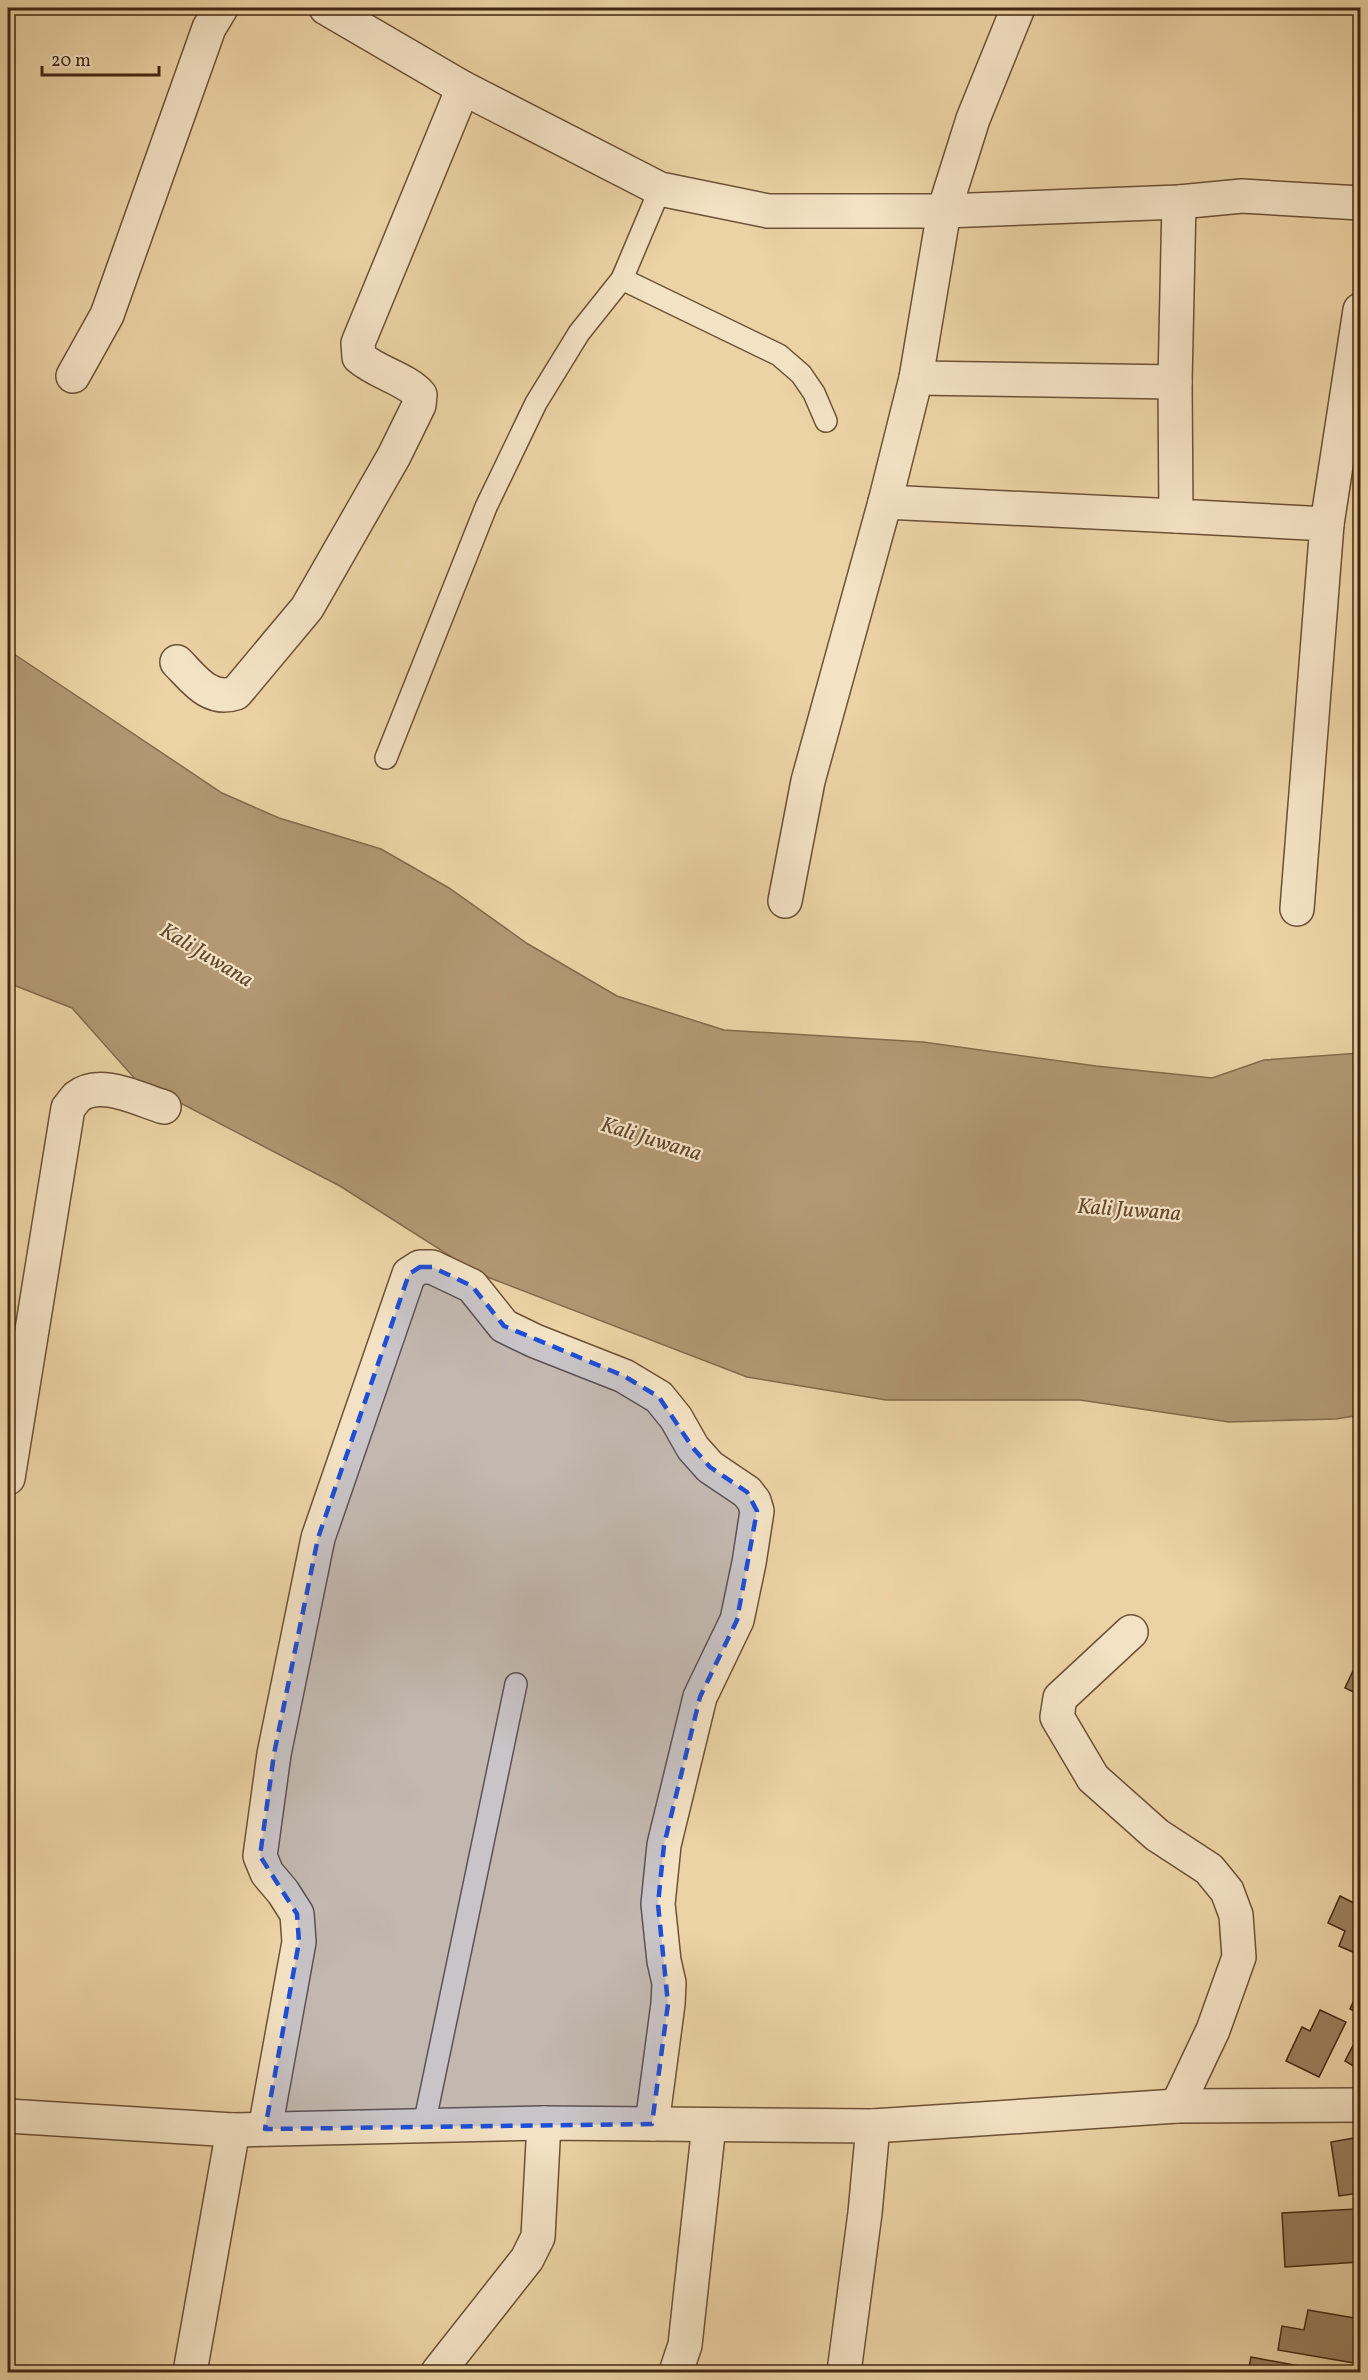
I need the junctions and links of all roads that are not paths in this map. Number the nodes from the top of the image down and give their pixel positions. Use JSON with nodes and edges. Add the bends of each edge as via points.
{"nodes":[{"id":1,"x":221,"y":8,"type":"edge"},
{"id":2,"x":326,"y":8,"type":"edge"},
{"id":3,"x":1018,"y":8,"type":"edge"},
{"id":4,"x":463,"y":88,"type":"junction"},
{"id":5,"x":660,"y":189,"type":"junction"},
{"id":6,"x":1179,"y":202,"type":"junction"},
{"id":7,"x":1360,"y":203,"type":"edge"},
{"id":8,"x":944,"y":211,"type":"junction"},
{"id":9,"x":622,"y":279,"type":"junction"},
{"id":10,"x":1360,"y":310,"type":"edge"},
{"id":11,"x":73,"y":376,"type":"dead end"},
{"id":12,"x":916,"y":378,"type":"junction"},
{"id":13,"x":1175,"y":382,"type":"junction"},
{"id":14,"x":826,"y":421,"type":"dead end"},
{"id":15,"x":885,"y":502,"type":"junction"},
{"id":16,"x":1176,"y":516,"type":"junction"},
{"id":17,"x":1327,"y":524,"type":"junction"},
{"id":18,"x":177,"y":662,"type":"dead end"},
{"id":19,"x":386,"y":758,"type":"dead end"},
{"id":20,"x":785,"y":901,"type":"dead end"},
{"id":21,"x":1297,"y":909,"type":"dead end"},
{"id":22,"x":164,"y":1107,"type":"dead end"},
{"id":23,"x":8,"y":1478,"type":"edge"},
{"id":24,"x":1131,"y":1632,"type":"dead end"},
{"id":25,"x":516,"y":1684,"type":"dead end"},
{"id":26,"x":1360,"y":2105,"type":"edge"},
{"id":27,"x":1177,"y":2106,"type":"junction"},
{"id":28,"x":8,"y":2116,"type":"edge"},
{"id":29,"x":544,"y":2123,"type":"junction"},
{"id":30,"x":652,"y":2124,"type":"junction"},
{"id":31,"x":424,"y":2125,"type":"junction"},
{"id":32,"x":710,"y":2125,"type":"junction"},
{"id":33,"x":873,"y":2126,"type":"junction"},
{"id":34,"x":265,"y":2129,"type":"junction"},
{"id":35,"x":233,"y":2130,"type":"junction"},
{"id":36,"x":190,"y":2373,"type":"edge"},
{"id":37,"x":438,"y":2373,"type":"edge"},
{"id":38,"x":676,"y":2373,"type":"edge"},
{"id":39,"x":844,"y":2373,"type":"edge"}],
"edges":[{"from":1,"to":11,"type":"street","via":[[209,28],[107,315]]},
{"from":2,"to":4,"type":"street"},
{"from":3,"to":8,"type":"street","via":[[973,119]]},
{"from":4,"to":5,"type":"street"},
{"from":4,"to":18,"type":"street","via":[[358,344],[359,357],[371,368],[415,388],[420,395],[399,446],[306,608],[236,693],[207,692]]},
{"from":5,"to":8,"type":"street","via":[[768,211]]},
{"from":5,"to":9,"type":"lane"},
{"from":6,"to":7,"type":"street","via":[[1242,196]]},
{"from":6,"to":8,"type":"street"},
{"from":6,"to":13,"type":"street"},
{"from":8,"to":12,"type":"street"},
{"from":9,"to":14,"type":"lane","via":[[778,355],[801,374]]},
{"from":9,"to":19,"type":"lane","via":[[579,333],[536,403],[486,507]]},
{"from":10,"to":17,"type":"street"},
{"from":12,"to":13,"type":"street"},
{"from":12,"to":15,"type":"street"},
{"from":13,"to":16,"type":"street"},
{"from":15,"to":16,"type":"street"},
{"from":15,"to":20,"type":"street","via":[[808,781]]},
{"from":16,"to":17,"type":"street"},
{"from":17,"to":21,"type":"street"},
{"from":22,"to":23,"type":"street","via":[[96,1090],[78,1096],[68,1108]]},
{"from":24,"to":27,"type":"street","via":[[1060,1698],[1057,1717],[1092,1778],[1157,1835],[1209,1869],[1227,1891],[1236,1915],[1239,1957],[1213,2030]]},
{"from":25,"to":31,"type":"lane"},
{"from":26,"to":27,"type":"street"},
{"from":27,"to":33,"type":"street"},
{"from":28,"to":35,"type":"street"},
{"from":29,"to":30,"type":"street"},
{"from":29,"to":31,"type":"street"},
{"from":29,"to":37,"type":"street","via":[[538,2237],[527,2259]]},
{"from":30,"to":32,"type":"street"},
{"from":30,"to":34,"type":"street","via":[[669,1993],[658,1904],[664,1845],[700,1697],[737,1620],[757,1511],[747,1492],[693,1449],[659,1397],[624,1376],[504,1326],[472,1286],[432,1267],[420,1267],[409,1274],[318,1538],[274,1754],[260,1856],[267,1873],[297,1914],[299,1942]]},
{"from":31,"to":34,"type":"street"},
{"from":32,"to":33,"type":"street"},
{"from":32,"to":38,"type":"street","via":[[685,2345]]},
{"from":33,"to":39,"type":"street","via":[[866,2213]]},
{"from":34,"to":35,"type":"street"},
{"from":35,"to":36,"type":"street"}]}
